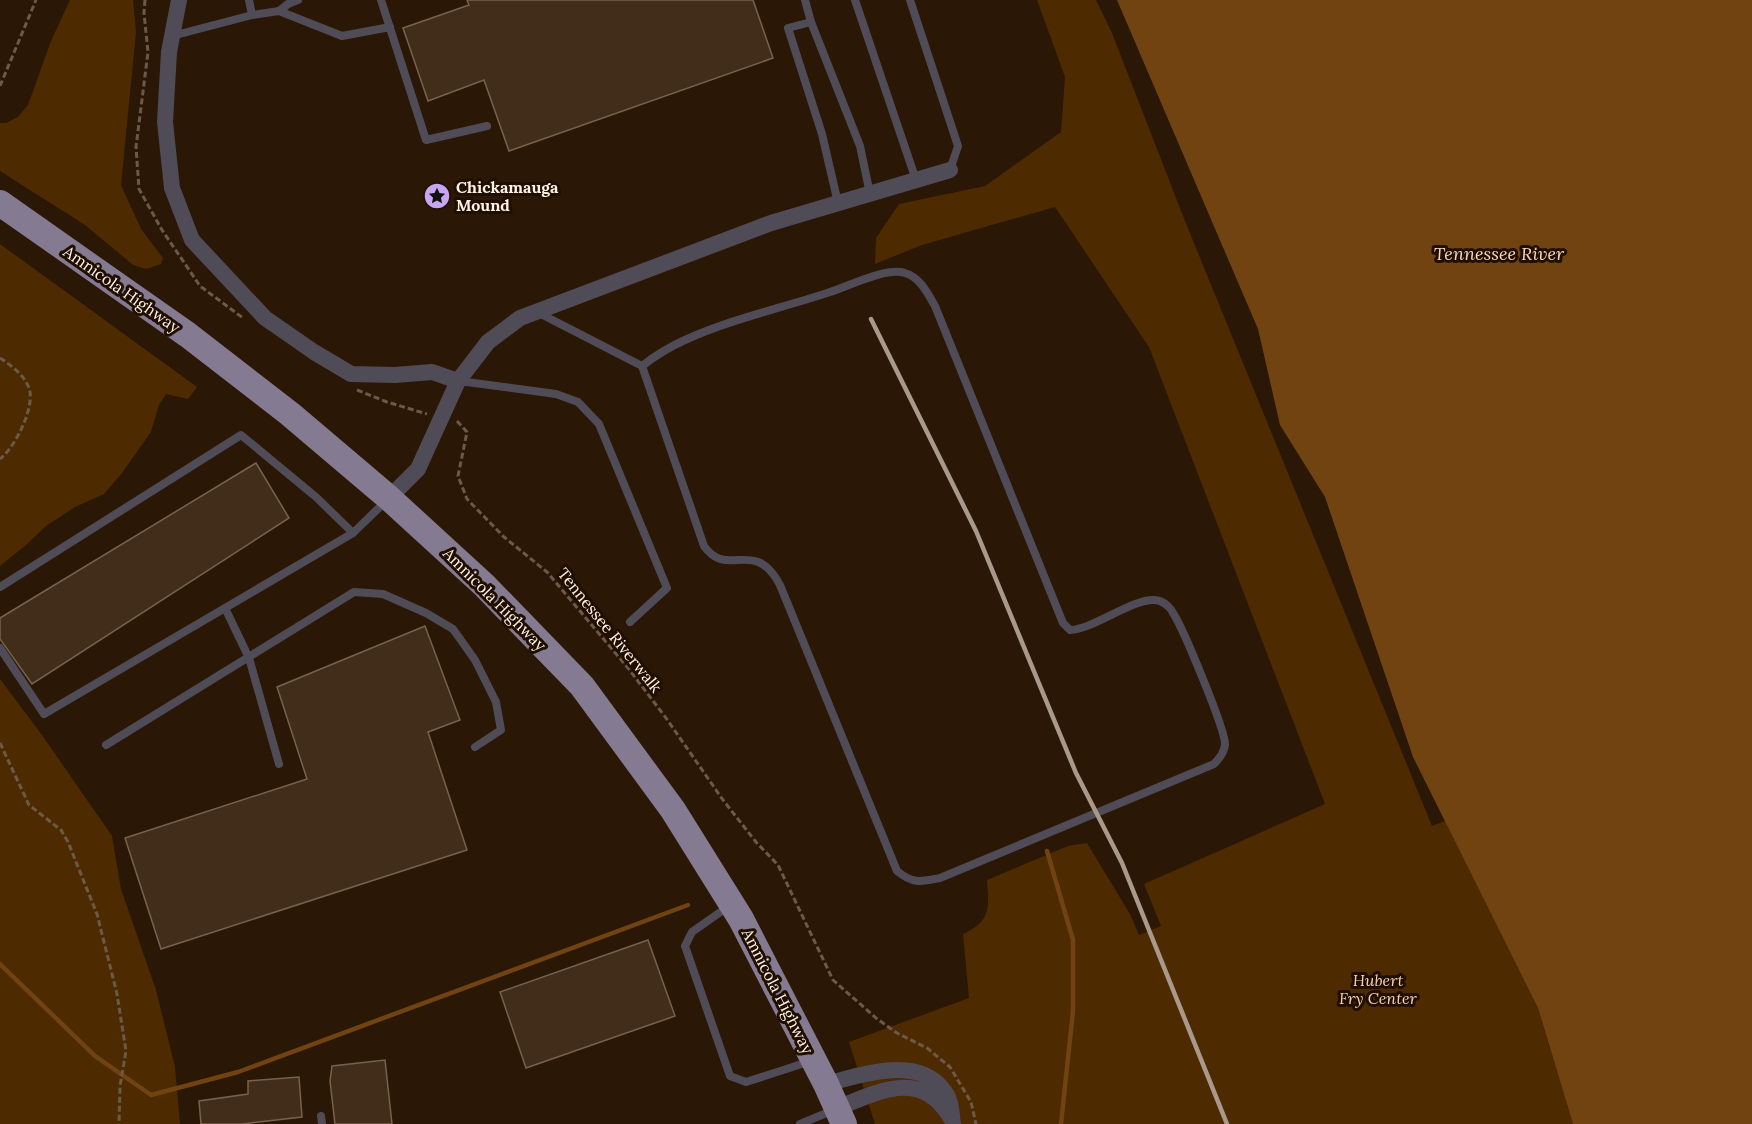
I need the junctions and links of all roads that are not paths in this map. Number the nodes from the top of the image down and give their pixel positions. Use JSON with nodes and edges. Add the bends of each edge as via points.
{"nodes":[{"id":1,"x":179,"y":0,"type":"edge"},
{"id":2,"x":249,"y":0,"type":"edge"},
{"id":3,"x":298,"y":0,"type":"edge"},
{"id":4,"x":381,"y":0,"type":"edge"},
{"id":5,"x":805,"y":0,"type":"edge"},
{"id":6,"x":855,"y":0,"type":"edge"},
{"id":7,"x":910,"y":0,"type":"edge"},
{"id":8,"x":279,"y":11,"type":"junction"},
{"id":9,"x":252,"y":15,"type":"junction"},
{"id":10,"x":811,"y":22,"type":"junction"},
{"id":11,"x":390,"y":27,"type":"junction"},
{"id":12,"x":172,"y":36,"type":"junction"},
{"id":13,"x":487,"y":126,"type":"dead end"},
{"id":14,"x":950,"y":170,"type":"joint"},
{"id":15,"x":916,"y":180,"type":"junction"},
{"id":16,"x":870,"y":194,"type":"junction"},
{"id":17,"x":838,"y":203,"type":"junction"},
{"id":18,"x":0,"y":204,"type":"edge"},
{"id":19,"x":537,"y":311,"type":"junction"},
{"id":20,"x":642,"y":366,"type":"junction"},
{"id":21,"x":458,"y":381,"type":"junction"},
{"id":22,"x":389,"y":498,"type":"junction"},
{"id":23,"x":353,"y":533,"type":"junction"},
{"id":24,"x":0,"y":587,"type":"edge"},
{"id":25,"x":225,"y":608,"type":"junction"},
{"id":26,"x":630,"y":622,"type":"dead end"},
{"id":27,"x":0,"y":648,"type":"edge"},
{"id":28,"x":249,"y":658,"type":"junction"},
{"id":29,"x":106,"y":745,"type":"dead end"},
{"id":30,"x":475,"y":747,"type":"dead end"},
{"id":31,"x":279,"y":764,"type":"dead end"},
{"id":32,"x":732,"y":904,"type":"junction"},
{"id":33,"x":814,"y":1060,"type":"junction"},
{"id":34,"x":826,"y":1084,"type":"junction"},
{"id":35,"x":841,"y":1116,"type":"edge"},
{"id":36,"x":953,"y":1123,"type":"edge"},
{"id":37,"x":800,"y":1124,"type":"edge"}],
"edges":[{"from":1,"to":12,"type":"street"},
{"from":2,"to":9,"type":"lane"},
{"from":3,"to":8,"type":"lane"},
{"from":4,"to":11,"type":"lane"},
{"from":5,"to":10,"type":"lane"},
{"from":6,"to":15,"type":"lane"},
{"from":7,"to":14,"type":"lane","via":[[958,146]]},
{"from":8,"to":9,"type":"lane"},
{"from":8,"to":11,"type":"lane","via":[[342,36]]},
{"from":9,"to":12,"type":"lane"},
{"from":10,"to":16,"type":"lane","via":[[860,146]]},
{"from":10,"to":17,"type":"lane","via":[[788,28],[822,134]]},
{"from":11,"to":13,"type":"lane","via":[[426,140]]},
{"from":12,"to":21,"type":"street","via":[[165,122],[172,189],[192,240],[265,318],[351,374],[432,372]]},
{"from":14,"to":15,"type":"street"},
{"from":15,"to":16,"type":"street"},
{"from":16,"to":17,"type":"street"},
{"from":17,"to":19,"type":"street","via":[[771,223]]},
{"from":18,"to":22,"type":"main road","name":"Amnicola Highway","via":[[188,335]]},
{"from":19,"to":20,"type":"lane"},
{"from":19,"to":21,"type":"street","via":[[520,318],[488,342]]},
{"from":20,"to":20,"type":"lane","via":[[704,546],[712,557],[759,561],[772,570],[897,872],[907,879],[920,882],[940,878],[1214,764],[1221,757],[1225,746],[1222,727],[1178,622],[1167,606],[1159,601],[1134,604],[1080,630],[1070,630],[1063,623],[935,306],[913,275],[903,272],[876,276],[738,320],[686,339]]},
{"from":21,"to":22,"type":"street","via":[[418,468]]},
{"from":21,"to":26,"type":"lane","via":[[556,394],[578,402],[599,424],[668,588]]},
{"from":22,"to":23,"type":"lane"},
{"from":22,"to":32,"type":"main road","name":"Amnicola Highway","via":[[484,585],[582,686],[673,810]]},
{"from":23,"to":24,"type":"lane","via":[[316,496],[241,435]]},
{"from":23,"to":25,"type":"lane"},
{"from":25,"to":27,"type":"lane","via":[[44,714]]},
{"from":25,"to":28,"type":"lane"},
{"from":28,"to":29,"type":"lane"},
{"from":28,"to":30,"type":"lane","via":[[354,592],[383,594],[453,629],[475,660],[496,702],[501,730]]},
{"from":28,"to":31,"type":"lane"},
{"from":32,"to":33,"type":"main road","name":"Amnicola Highway"},
{"from":32,"to":33,"type":"lane","via":[[692,932],[685,946],[730,1076],[746,1082]]},
{"from":33,"to":34,"type":"main road","name":"Amnicola Highway"},
{"from":34,"to":35,"type":"main road","name":"Amnicola Highway"},
{"from":34,"to":36,"type":"street","via":[[890,1070],[916,1072],[936,1082],[946,1093]]},
{"from":35,"to":36,"type":"street","via":[[883,1090],[896,1087],[930,1095],[944,1107]]},
{"from":35,"to":37,"type":"lane"}]}
